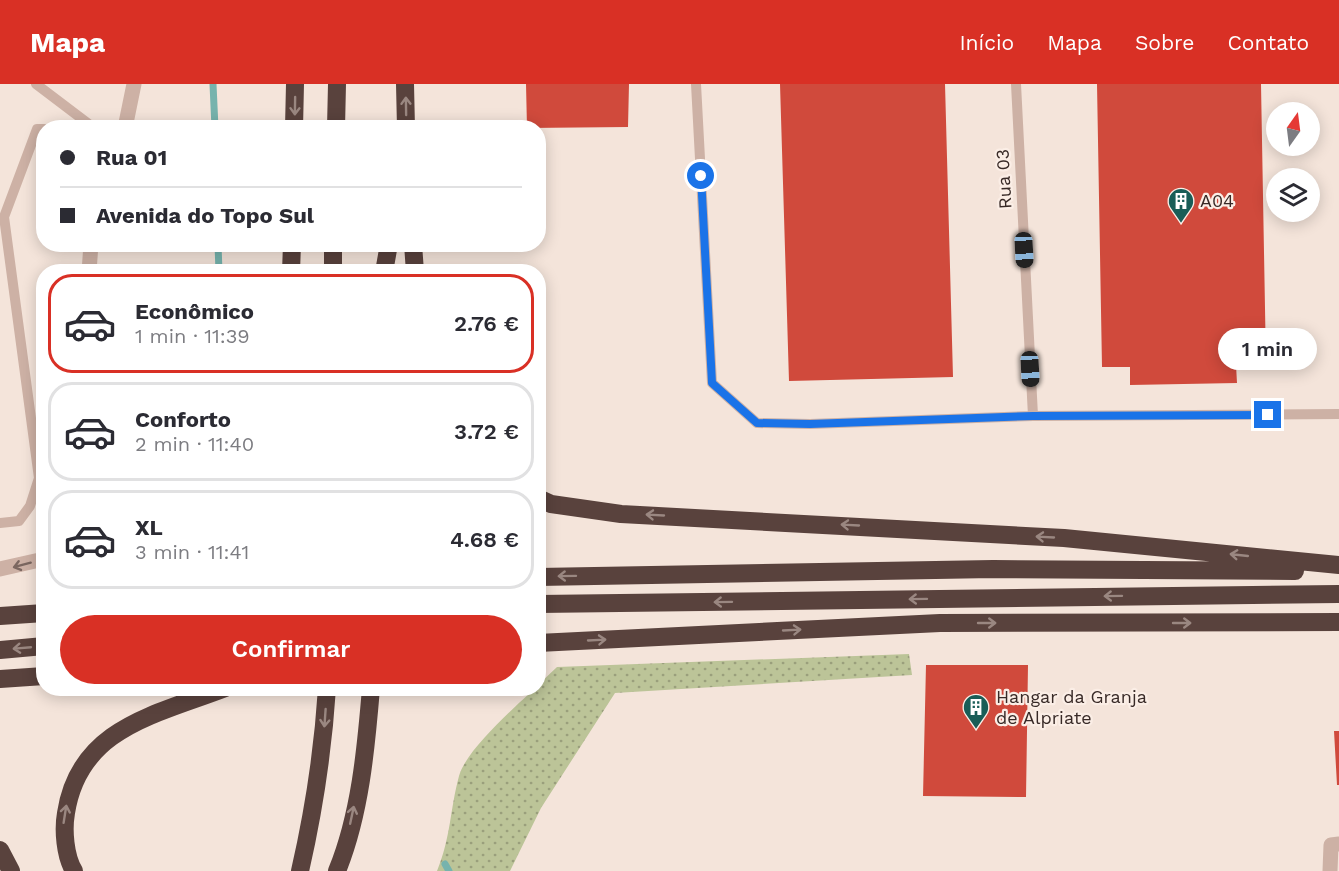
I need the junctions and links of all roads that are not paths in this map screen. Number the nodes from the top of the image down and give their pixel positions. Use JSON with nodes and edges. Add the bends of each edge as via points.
{"nodes":[{"id":1,"x":36,"y":84,"type":"edge"},
{"id":2,"x":134,"y":84,"type":"edge"},
{"id":3,"x":295,"y":84,"type":"edge"},
{"id":4,"x":337,"y":84,"type":"edge"},
{"id":5,"x":405,"y":84,"type":"edge"},
{"id":6,"x":696,"y":84,"type":"edge"},
{"id":7,"x":1016,"y":84,"type":"edge"},
{"id":8,"x":84,"y":120,"type":"edge"},
{"id":9,"x":127,"y":120,"type":"edge"},
{"id":10,"x":294,"y":120,"type":"edge"},
{"id":11,"x":336,"y":120,"type":"edge"},
{"id":12,"x":406,"y":120,"type":"edge"},
{"id":13,"x":36,"y":132,"type":"edge"},
{"id":14,"x":1339,"y":414,"type":"edge"},
{"id":15,"x":1033,"y":416,"type":"junction"},
{"id":16,"x":36,"y":456,"type":"edge"},
{"id":17,"x":36,"y":487,"type":"edge"},
{"id":18,"x":546,"y":502,"type":"edge"},
{"id":19,"x":0,"y":523,"type":"edge"},
{"id":20,"x":36,"y":562,"type":"edge"},
{"id":21,"x":1339,"y":565,"type":"edge"},
{"id":22,"x":0,"y":569,"type":"edge"},
{"id":23,"x":1339,"y":572,"type":"edge"},
{"id":24,"x":546,"y":577,"type":"edge"},
{"id":25,"x":1339,"y":594,"type":"edge"},
{"id":26,"x":546,"y":604,"type":"edge"},
{"id":27,"x":36,"y":614,"type":"edge"},
{"id":28,"x":0,"y":616,"type":"edge"},
{"id":29,"x":1339,"y":622,"type":"edge"},
{"id":30,"x":546,"y":643,"type":"edge"},
{"id":31,"x":36,"y":647,"type":"edge"},
{"id":32,"x":0,"y":650,"type":"edge"},
{"id":33,"x":36,"y":677,"type":"edge"},
{"id":34,"x":0,"y":679,"type":"edge"},
{"id":35,"x":206,"y":696,"type":"edge"},
{"id":36,"x":326,"y":696,"type":"edge"},
{"id":37,"x":369,"y":696,"type":"edge"},
{"id":38,"x":1339,"y":844,"type":"edge"},
{"id":39,"x":0,"y":850,"type":"edge"},
{"id":40,"x":11,"y":871,"type":"edge"},
{"id":41,"x":74,"y":871,"type":"edge"},
{"id":42,"x":300,"y":871,"type":"edge"},
{"id":43,"x":337,"y":871,"type":"edge"},
{"id":44,"x":1330,"y":871,"type":"edge"}],
"edges":[{"from":1,"to":8,"type":"lane"},
{"from":2,"to":9,"type":"street"},
{"from":3,"to":10,"type":"highway","one_way":true},
{"from":4,"to":11,"type":"highway"},
{"from":12,"to":5,"type":"highway","one_way":true},
{"from":6,"to":15,"type":"lane","via":[[712,383],[757,423]]},
{"from":7,"to":15,"type":"lane","name":"Rua 03"},
{"from":13,"to":16,"type":"lane","via":[[4,217]]},
{"from":14,"to":15,"type":"lane"},
{"from":17,"to":19,"type":"lane","via":[[30,506],[19,521]]},
{"from":21,"to":18,"type":"highway","one_way":true,"via":[[1064,538],[621,514]]},
{"from":20,"to":22,"type":"street","one_way":true},
{"from":23,"to":24,"type":"highway","one_way":true,"via":[[993,569]]},
{"from":25,"to":26,"type":"highway","one_way":true},
{"from":27,"to":28,"type":"highway"},
{"from":30,"to":29,"type":"highway","one_way":true,"via":[[940,623]]},
{"from":31,"to":32,"type":"highway","one_way":true},
{"from":33,"to":34,"type":"highway"},
{"from":41,"to":35,"type":"highway","one_way":true,"via":[[63,827],[69,790],[86,759],[111,735]]},
{"from":36,"to":42,"type":"highway","one_way":true,"via":[[323,748]]},
{"from":43,"to":37,"type":"highway","one_way":true,"via":[[366,745]]},
{"from":38,"to":44,"type":"street","via":[[1331,844]]},
{"from":39,"to":40,"type":"highway"}]}
